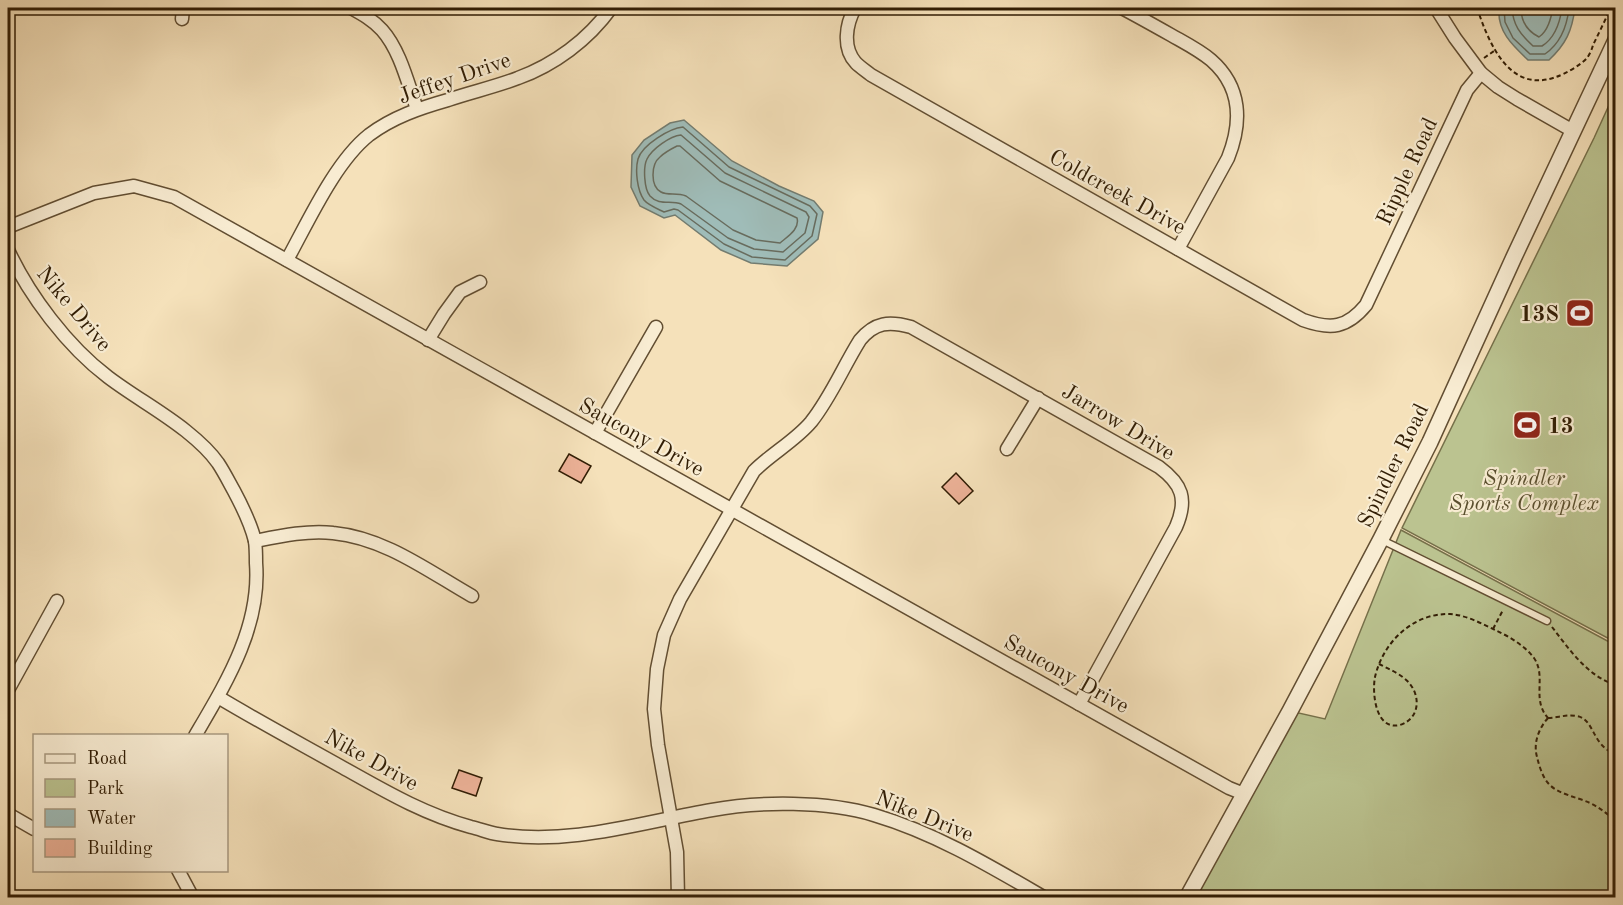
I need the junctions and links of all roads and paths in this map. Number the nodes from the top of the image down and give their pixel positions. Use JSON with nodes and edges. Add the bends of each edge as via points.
{"nodes":[{"id":1,"x":351,"y":8,"type":"edge"},
{"id":2,"x":611,"y":8,"type":"edge"},
{"id":3,"x":855,"y":8,"type":"edge"},
{"id":4,"x":1122,"y":8,"type":"edge"},
{"id":5,"x":1436,"y":8,"type":"edge"},
{"id":6,"x":1477,"y":8,"type":"edge"},
{"id":7,"x":1611,"y":8,"type":"edge"},
{"id":8,"x":1616,"y":40,"type":"edge"},
{"id":9,"x":1481,"y":73,"type":"junction"},
{"id":10,"x":417,"y":109,"type":"junction"},
{"id":11,"x":1573,"y":131,"type":"junction"},
{"id":12,"x":8,"y":227,"type":"edge"},
{"id":13,"x":1178,"y":249,"type":"junction"},
{"id":14,"x":8,"y":250,"type":"edge"},
{"id":15,"x":287,"y":260,"type":"junction"},
{"id":16,"x":480,"y":282,"type":"dead end"},
{"id":17,"x":1374,"y":289,"type":"joint"},
{"id":18,"x":656,"y":327,"type":"dead end"},
{"id":19,"x":428,"y":340,"type":"junction"},
{"id":20,"x":1038,"y":398,"type":"junction"},
{"id":21,"x":595,"y":434,"type":"junction"},
{"id":22,"x":1007,"y":448,"type":"dead end"},
{"id":23,"x":731,"y":509,"type":"junction"},
{"id":24,"x":1382,"y":539,"type":"junction"},
{"id":25,"x":255,"y":541,"type":"junction"},
{"id":26,"x":472,"y":596,"type":"dead end"},
{"id":27,"x":57,"y":601,"type":"dead end"},
{"id":28,"x":1507,"y":601,"type":"junction"},
{"id":29,"x":1547,"y":621,"type":"joint"},
{"id":30,"x":1493,"y":629,"type":"junction"},
{"id":31,"x":1379,"y":664,"type":"junction"},
{"id":32,"x":1616,"y":685,"type":"edge"},
{"id":33,"x":8,"y":690,"type":"edge"},
{"id":34,"x":218,"y":697,"type":"junction"},
{"id":35,"x":1078,"y":704,"type":"junction"},
{"id":36,"x":1548,"y":718,"type":"junction"},
{"id":37,"x":196,"y":734,"type":"edge"},
{"id":38,"x":1616,"y":754,"type":"edge"},
{"id":39,"x":1244,"y":794,"type":"junction"},
{"id":40,"x":8,"y":814,"type":"edge"},
{"id":41,"x":671,"y":819,"type":"junction"},
{"id":42,"x":1616,"y":822,"type":"edge"},
{"id":43,"x":33,"y":828,"type":"edge"},
{"id":44,"x":179,"y":872,"type":"edge"},
{"id":45,"x":193,"y":897,"type":"edge"},
{"id":46,"x":678,"y":897,"type":"edge"},
{"id":47,"x":1045,"y":897,"type":"edge"},
{"id":48,"x":1187,"y":897,"type":"edge"}],
"edges":[{"from":1,"to":10,"type":"street","via":[[389,38]]},
{"from":2,"to":10,"type":"street","name":"Jeffey Drive","via":[[585,38],[536,70]]},
{"from":3,"to":13,"type":"street","name":"Coldcreek Drive","via":[[847,42],[855,62],[871,75]]},
{"from":4,"to":13,"type":"street","via":[[1211,60],[1222,71],[1235,98],[1238,129],[1234,144]]},
{"from":5,"to":9,"type":"street"},
{"from":6,"to":7,"type":"path","via":[[1494,51],[1522,78],[1539,81],[1565,74],[1587,58]]},
{"from":8,"to":11,"type":"street","name":"Spindler Road"},
{"from":9,"to":11,"type":"street"},
{"from":9,"to":17,"type":"street","name":"Ripple Road","via":[[1467,90]]},
{"from":10,"to":15,"type":"street","name":"Jeffey Drive","via":[[388,122],[349,155]]},
{"from":11,"to":24,"type":"street","name":"Spindler Road"},
{"from":12,"to":15,"type":"street","name":"Saucony Drive","via":[[94,193],[134,186],[174,197]]},
{"from":13,"to":17,"type":"street","name":"Coldcreek Drive","via":[[1317,325],[1343,324],[1366,305]]},
{"from":14,"to":25,"type":"street","name":"Nike Drive","via":[[39,305],[84,358],[187,432],[217,462],[241,502]]},
{"from":15,"to":19,"type":"street","name":"Saucony Drive"},
{"from":16,"to":19,"type":"street","via":[[460,292]]},
{"from":18,"to":21,"type":"street"},
{"from":19,"to":21,"type":"street","name":"Saucony Drive"},
{"from":20,"to":22,"type":"street"},
{"from":20,"to":23,"type":"street","name":"Jarrow Drive","via":[[911,327],[881,324],[860,340],[812,420],[762,462]]},
{"from":20,"to":35,"type":"street","name":"Jarrow Drive","via":[[1159,466],[1171,476],[1182,496],[1176,527]]},
{"from":21,"to":23,"type":"street","name":"Saucony Drive"},
{"from":23,"to":35,"type":"street","name":"Saucony Drive"},
{"from":23,"to":41,"type":"street","via":[[680,599],[664,635],[657,669],[654,709]]},
{"from":24,"to":28,"type":"lane"},
{"from":24,"to":39,"type":"street","name":"Spindler Road"},
{"from":25,"to":26,"type":"street","via":[[332,533],[360,538],[389,548]]},
{"from":25,"to":34,"type":"street","name":"Nike Drive","via":[[254,607],[241,650]]},
{"from":27,"to":33,"type":"street"},
{"from":28,"to":29,"type":"lane"},
{"from":28,"to":30,"type":"path"},
{"from":29,"to":32,"type":"path","via":[[1579,661],[1605,682]]},
{"from":30,"to":31,"type":"path","via":[[1451,614],[1435,616],[1411,624],[1398,634]]},
{"from":30,"to":36,"type":"path","via":[[1534,658],[1539,672],[1540,706]]},
{"from":31,"to":31,"type":"path","via":[[1374,680],[1378,711],[1384,721],[1400,725],[1415,713],[1416,699],[1409,683]]},
{"from":34,"to":37,"type":"street"},
{"from":34,"to":41,"type":"street","name":"Nike Drive","via":[[406,803],[449,821],[497,834],[547,838]]},
{"from":35,"to":39,"type":"street","name":"Saucony Drive"},
{"from":36,"to":38,"type":"path","via":[[1584,718],[1603,747]]},
{"from":36,"to":42,"type":"path","via":[[1539,733],[1536,752],[1548,782],[1597,807]]},
{"from":39,"to":48,"type":"street","name":"Spindler Road"},
{"from":40,"to":43,"type":"street"},
{"from":41,"to":46,"type":"street","via":[[677,852]]},
{"from":41,"to":47,"type":"street","name":"Nike Drive","via":[[714,809],[775,803],[839,807],[872,814],[958,848]]},
{"from":44,"to":45,"type":"street"}]}
